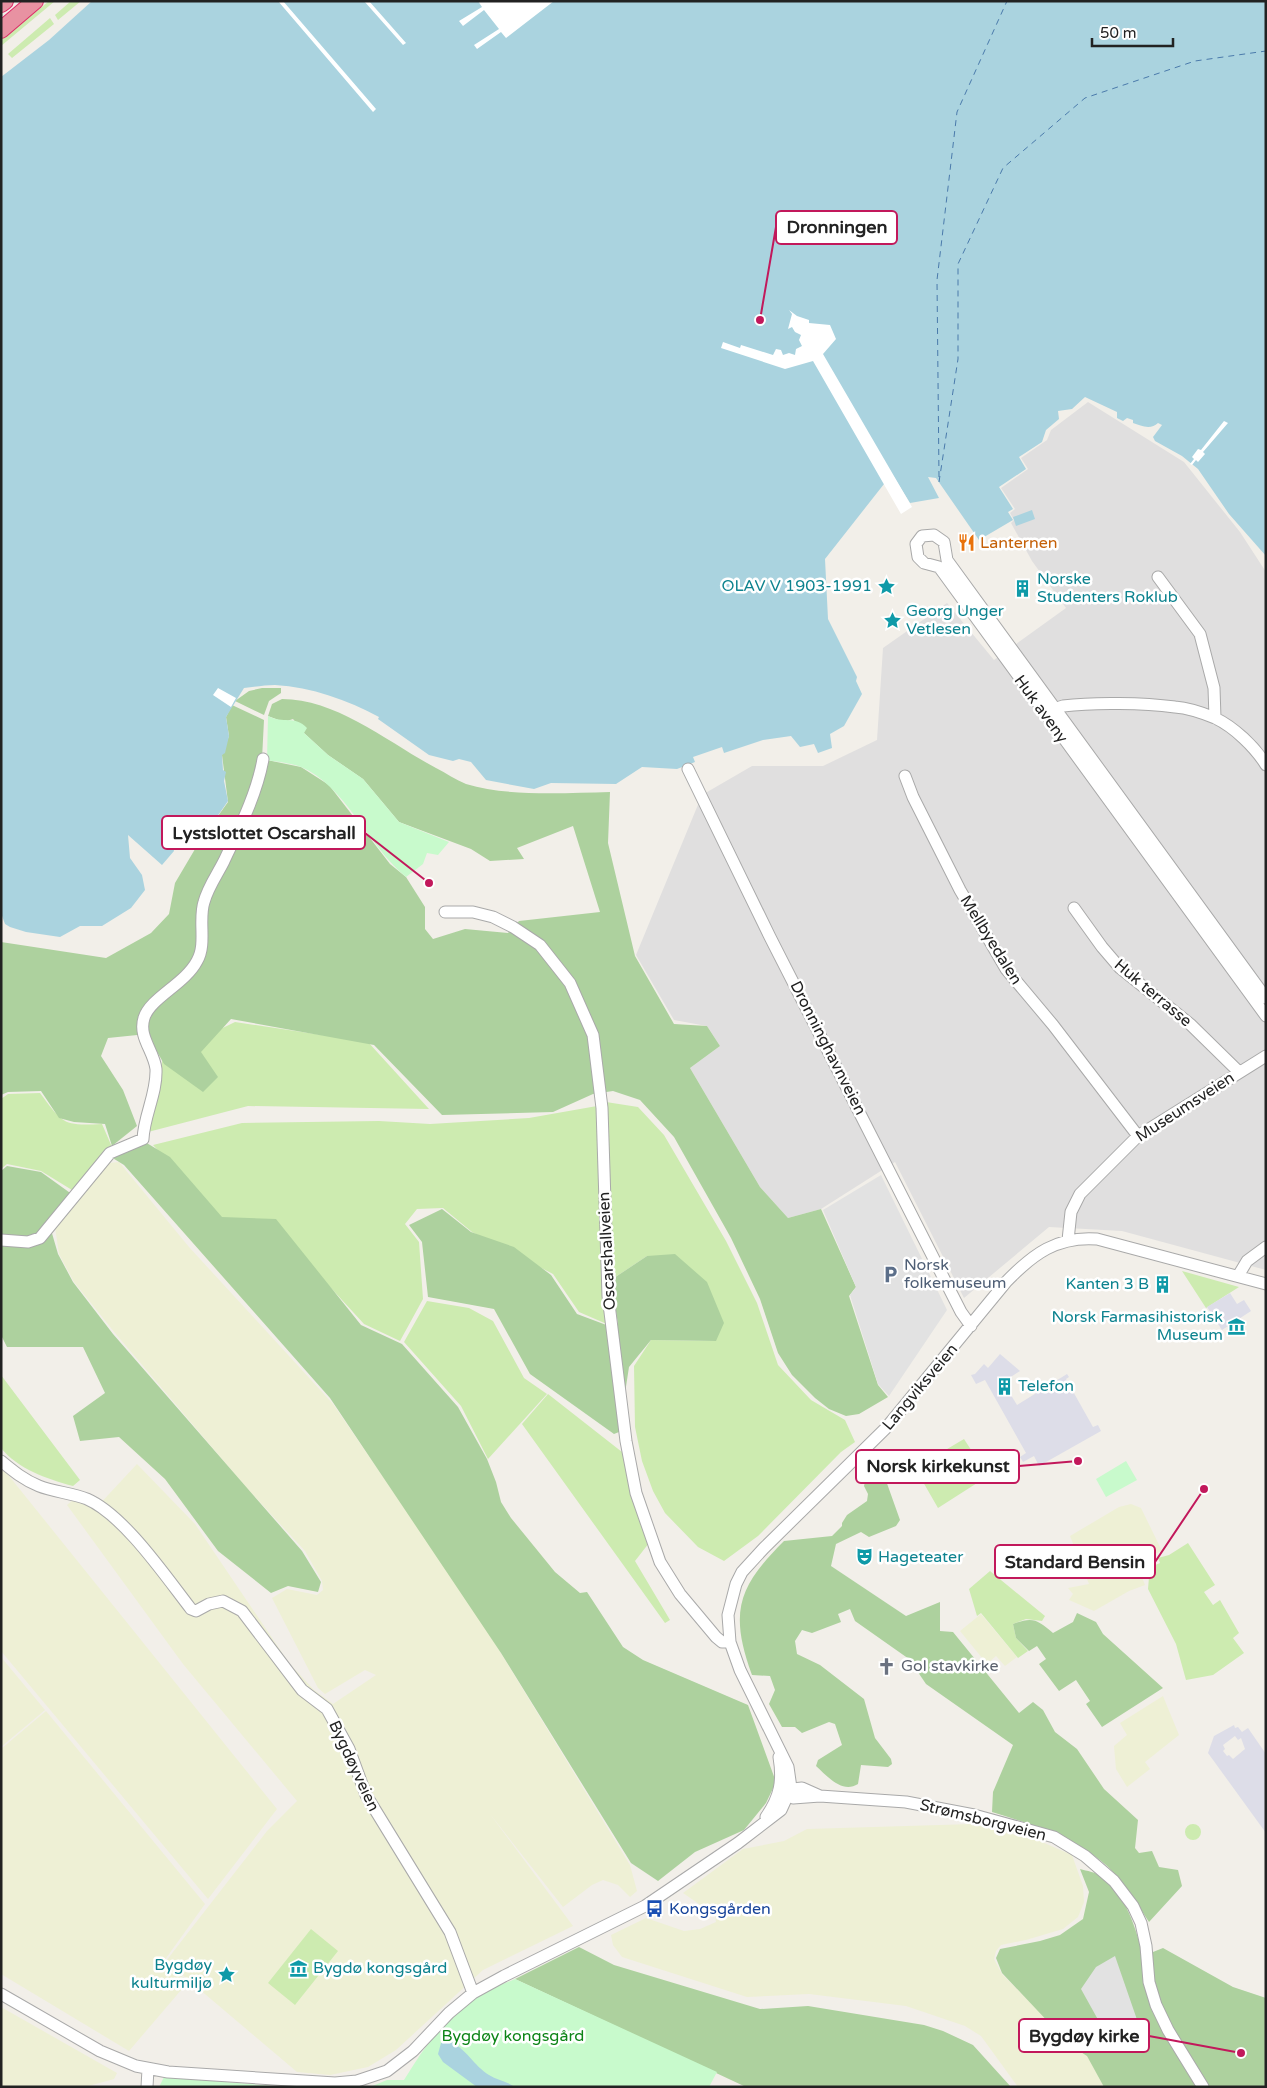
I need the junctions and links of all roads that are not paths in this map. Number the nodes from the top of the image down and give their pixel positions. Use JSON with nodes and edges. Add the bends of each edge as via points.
{"nodes":[{"id":1,"x":5,"y":1,"type":"edge"},
{"id":2,"x":35,"y":1,"type":"edge"},
{"id":3,"x":1,"y":4,"type":"edge"},
{"id":4,"x":1,"y":30,"type":"edge"},
{"id":5,"x":1158,"y":577,"type":"dead end"},
{"id":6,"x":1001,"y":644,"type":"junction"},
{"id":7,"x":1051,"y":713,"type":"junction"},
{"id":8,"x":1215,"y":718,"type":"junction"},
{"id":9,"x":263,"y":759,"type":"dead end"},
{"id":10,"x":1266,"y":765,"type":"edge"},
{"id":11,"x":688,"y":768,"type":"dead end"},
{"id":12,"x":905,"y":776,"type":"dead end"},
{"id":13,"x":1137,"y":830,"type":"junction"},
{"id":14,"x":1183,"y":883,"type":"junction"},
{"id":15,"x":1173,"y":890,"type":"junction"},
{"id":16,"x":1074,"y":908,"type":"dead end"},
{"id":17,"x":445,"y":912,"type":"dead end"},
{"id":18,"x":1218,"y":941,"type":"junction"},
{"id":19,"x":1254,"y":990,"type":"junction"},
{"id":20,"x":1266,"y":998,"type":"edge"},
{"id":21,"x":1266,"y":1016,"type":"edge"},
{"id":22,"x":1266,"y":1056,"type":"edge"},
{"id":23,"x":1239,"y":1072,"type":"junction"},
{"id":24,"x":1138,"y":1136,"type":"junction"},
{"id":25,"x":1,"y":1240,"type":"edge"},
{"id":26,"x":1068,"y":1240,"type":"junction"},
{"id":27,"x":1266,"y":1247,"type":"edge"},
{"id":28,"x":1238,"y":1276,"type":"junction"},
{"id":29,"x":1266,"y":1284,"type":"edge"},
{"id":30,"x":970,"y":1326,"type":"junction"},
{"id":31,"x":1,"y":1461,"type":"edge"},
{"id":32,"x":730,"y":1642,"type":"junction"},
{"id":33,"x":786,"y":1792,"type":"junction"},
{"id":34,"x":473,"y":1993,"type":"junction"},
{"id":35,"x":1,"y":1994,"type":"edge"},
{"id":36,"x":148,"y":2069,"type":"junction"},
{"id":37,"x":147,"y":2087,"type":"edge"},
{"id":38,"x":1203,"y":2087,"type":"edge"}],
"edges":[{"from":1,"to":3,"type":"highway"},
{"from":2,"to":4,"type":"highway"},
{"from":5,"to":8,"type":"street","via":[[1200,634],[1214,688]]},
{"from":6,"to":6,"type":"street","name":"Huk aveny","via":[[947,560],[944,542],[934,534],[922,536],[916,544],[918,557],[924,563],[939,567]]},
{"from":6,"to":7,"type":"street","name":"Huk aveny"},
{"from":7,"to":8,"type":"street","via":[[1064,706],[1175,707]]},
{"from":7,"to":13,"type":"street","name":"Huk aveny"},
{"from":8,"to":10,"type":"street","via":[[1252,747]]},
{"from":9,"to":25,"type":"street","via":[[255,791],[203,903],[200,956],[189,975],[148,1010],[143,1020],[144,1038],[156,1077],[153,1099],[144,1122],[143,1139],[110,1153],[40,1238],[28,1242]]},
{"from":11,"to":30,"type":"street","name":"Dronninghavnveien","via":[[770,937]]},
{"from":12,"to":24,"type":"street","name":"Mellbyedalen","via":[[960,890],[1006,969]]},
{"from":13,"to":14,"type":"street","name":"Huk aveny"},
{"from":13,"to":15,"type":"street","name":"Huk aveny"},
{"from":14,"to":15,"type":"street"},
{"from":14,"to":18,"type":"street","name":"Huk aveny"},
{"from":15,"to":18,"type":"street","name":"Huk aveny"},
{"from":16,"to":23,"type":"street","name":"Huk terrasse","via":[[1120,968],[1190,1024]]},
{"from":17,"to":32,"type":"street","name":"Oscarshallveien","via":[[473,912],[493,917],[540,945],[570,983],[594,1035],[602,1108],[608,1296],[626,1441],[636,1493],[660,1562],[680,1594],[722,1642]]},
{"from":18,"to":19,"type":"street","name":"Huk aveny"},
{"from":19,"to":20,"type":"street","name":"Huk aveny"},
{"from":19,"to":21,"type":"street","name":"Huk aveny"},
{"from":22,"to":23,"type":"street","name":"Museumsveien"},
{"from":23,"to":24,"type":"street","name":"Museumsveien"},
{"from":24,"to":26,"type":"street","name":"Museumsveien","via":[[1080,1194],[1071,1212]]},
{"from":26,"to":28,"type":"street","name":"Langviksveien","via":[[1107,1240]]},
{"from":26,"to":30,"type":"street","name":"Langviksveien","via":[[1045,1248],[1026,1262]]},
{"from":27,"to":28,"type":"street","via":[[1247,1261]]},
{"from":28,"to":29,"type":"street","name":"Langviksveien"},
{"from":30,"to":32,"type":"street","name":"Langviksveien","via":[[874,1442],[742,1572],[730,1604]]},
{"from":31,"to":34,"type":"street","name":"Bygdøyveien","via":[[18,1476],[87,1500],[111,1514],[160,1568],[191,1609],[196,1611],[209,1604],[223,1602],[236,1606],[248,1617],[302,1690],[327,1709],[349,1749],[366,1795],[450,1932]]},
{"from":32,"to":33,"type":"street","name":"Langviksveien","via":[[777,1748]]},
{"from":33,"to":34,"type":"street","name":"Langviksveien","via":[[757,1828],[645,1906]]},
{"from":33,"to":38,"type":"street","name":"Strømsborgveien","via":[[808,1790],[820,1796],[906,1802],[974,1815],[1054,1837],[1085,1856],[1114,1881],[1133,1906],[1141,1923],[1149,1982],[1156,2005]]},
{"from":34,"to":36,"type":"street","via":[[403,2060],[387,2072],[357,2082],[322,2083]]},
{"from":35,"to":36,"type":"street","via":[[113,2058]]},
{"from":36,"to":37,"type":"street"}]}
